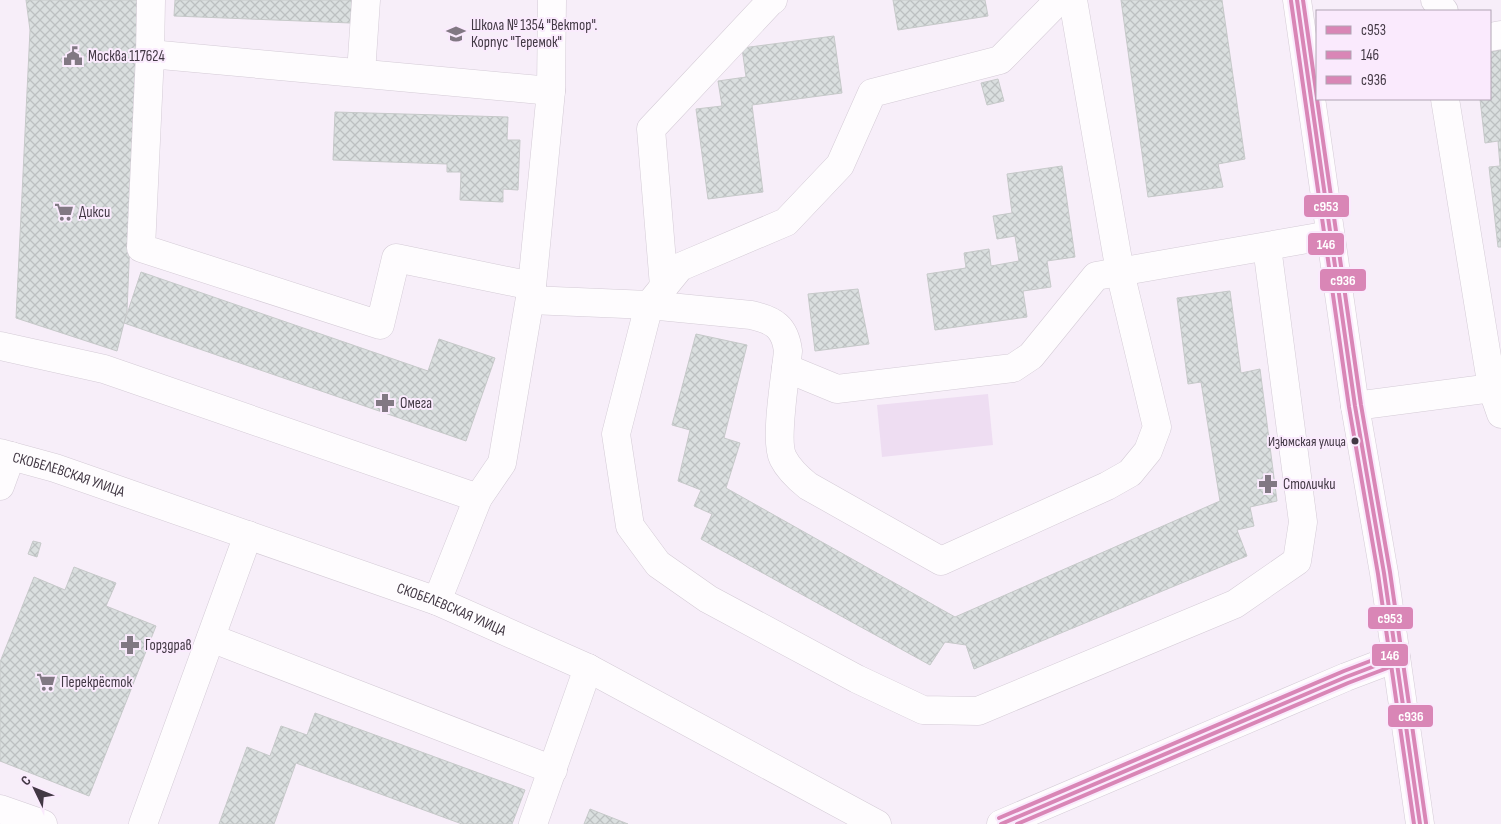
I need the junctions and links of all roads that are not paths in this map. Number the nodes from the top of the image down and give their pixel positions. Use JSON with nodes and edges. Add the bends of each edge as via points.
{"nodes":[{"id":1,"x":151,"y":0,"type":"edge"},
{"id":2,"x":366,"y":0,"type":"edge"},
{"id":3,"x":552,"y":0,"type":"edge"},
{"id":4,"x":773,"y":0,"type":"edge"},
{"id":5,"x":1059,"y":0,"type":"edge"},
{"id":6,"x":1073,"y":0,"type":"edge"},
{"id":7,"x":1297,"y":0,"type":"edge"},
{"id":8,"x":1435,"y":0,"type":"edge"},
{"id":9,"x":1443,"y":10,"type":"edge"},
{"id":10,"x":150,"y":54,"type":"junction"},
{"id":11,"x":361,"y":74,"type":"junction"},
{"id":12,"x":551,"y":91,"type":"junction"},
{"id":13,"x":1445,"y":100,"type":"edge"},
{"id":14,"x":1330,"y":235,"type":"junction"},
{"id":15,"x":1267,"y":247,"type":"junction"},
{"id":16,"x":1120,"y":272,"type":"junction"},
{"id":17,"x":531,"y":293,"type":"junction"},
{"id":18,"x":657,"y":296,"type":"junction"},
{"id":19,"x":0,"y":346,"type":"edge"},
{"id":20,"x":786,"y":368,"type":"junction"},
{"id":21,"x":1496,"y":387,"type":"edge"},
{"id":22,"x":1355,"y":406,"type":"junction"},
{"id":23,"x":1501,"y":414,"type":"edge"},
{"id":24,"x":5,"y":454,"type":"edge"},
{"id":25,"x":0,"y":486,"type":"edge"},
{"id":26,"x":478,"y":498,"type":"junction"},
{"id":27,"x":248,"y":535,"type":"junction"},
{"id":28,"x":437,"y":601,"type":"junction"},
{"id":29,"x":210,"y":638,"type":"junction"},
{"id":30,"x":1396,"y":658,"type":"junction"},
{"id":31,"x":588,"y":668,"type":"junction"},
{"id":32,"x":553,"y":770,"type":"junction"},
{"id":33,"x":0,"y":809,"type":"edge"},
{"id":34,"x":43,"y":824,"type":"edge"},
{"id":35,"x":144,"y":824,"type":"edge"},
{"id":36,"x":533,"y":824,"type":"edge"},
{"id":37,"x":877,"y":824,"type":"edge"},
{"id":38,"x":1001,"y":824,"type":"edge"},
{"id":39,"x":1420,"y":824,"type":"edge"}],
"edges":[{"from":1,"to":10,"type":"street"},
{"from":2,"to":11,"type":"street"},
{"from":3,"to":12,"type":"street"},
{"from":4,"to":18,"type":"street","via":[[651,129]]},
{"from":5,"to":18,"type":"street","via":[[1000,60],[872,93],[840,165],[786,222],[680,267]]},
{"from":6,"to":16,"type":"street"},
{"from":7,"to":14,"type":"street"},
{"from":8,"to":9,"type":"street"},
{"from":10,"to":11,"type":"street"},
{"from":10,"to":17,"type":"street","via":[[141,248],[380,325],[396,258]]},
{"from":11,"to":12,"type":"street"},
{"from":12,"to":17,"type":"street"},
{"from":13,"to":21,"type":"street"},
{"from":14,"to":15,"type":"street"},
{"from":14,"to":22,"type":"street"},
{"from":15,"to":16,"type":"street"},
{"from":15,"to":18,"type":"street","via":[[1304,522],[1297,562],[1235,604],[978,711],[923,710],[857,679],[708,599],[658,564],[630,526],[616,434]]},
{"from":16,"to":20,"type":"street","via":[[1096,276],[1031,356],[1013,368],[837,390]]},
{"from":16,"to":20,"type":"street","via":[[1156,427],[1148,451],[1130,473],[1107,486],[941,561],[808,486],[793,473],[782,456],[779,438]]},
{"from":17,"to":18,"type":"street"},
{"from":17,"to":26,"type":"street","via":[[502,463]]},
{"from":18,"to":20,"type":"street","via":[[767,319],[778,326],[786,338]]},
{"from":19,"to":26,"type":"street","via":[[104,369]]},
{"from":21,"to":22,"type":"street"},
{"from":21,"to":23,"type":"street"},
{"from":22,"to":30,"type":"street"},
{"from":24,"to":25,"type":"street"},
{"from":24,"to":27,"type":"street","name":"СКОБЕЛЕВСКАЯ УЛИЦА","via":[[55,468]]},
{"from":26,"to":28,"type":"street"},
{"from":27,"to":28,"type":"street","name":"СКОБЕЛЕВСКАЯ УЛИЦА"},
{"from":27,"to":29,"type":"street"},
{"from":28,"to":31,"type":"street","name":"СКОБЕЛЕВСКАЯ УЛИЦА"},
{"from":29,"to":32,"type":"street"},
{"from":29,"to":35,"type":"street"},
{"from":30,"to":38,"type":"street"},
{"from":30,"to":39,"type":"street"},
{"from":31,"to":32,"type":"street"},
{"from":31,"to":37,"type":"street","name":"СКОБЕЛЕВСКАЯ УЛИЦА"},
{"from":32,"to":36,"type":"street"},
{"from":33,"to":34,"type":"street"}]}
